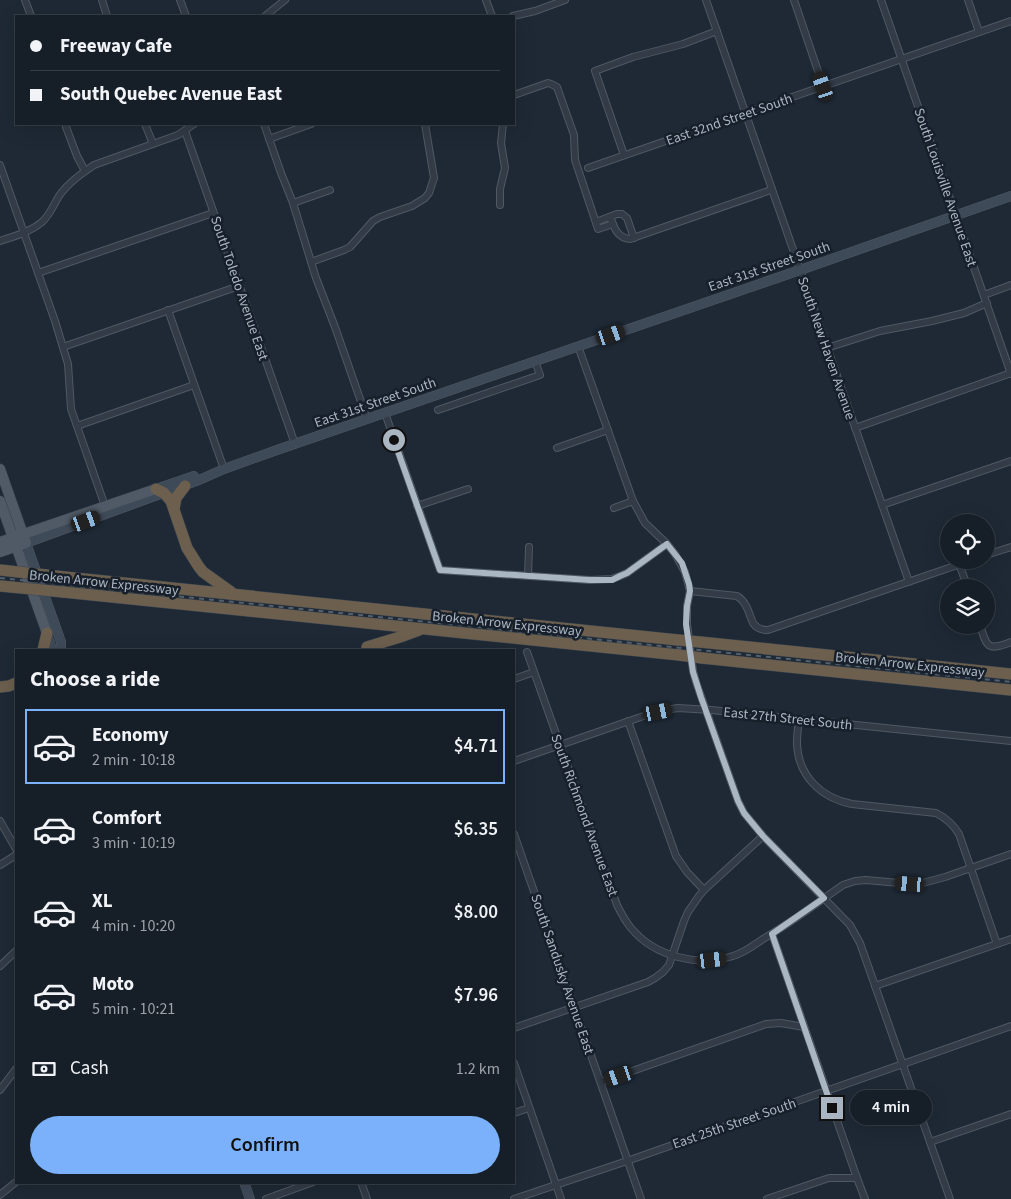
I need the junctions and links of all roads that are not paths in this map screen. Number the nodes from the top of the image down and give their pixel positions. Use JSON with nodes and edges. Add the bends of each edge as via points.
{"nodes":[{"id":1,"x":26,"y":0,"type":"edge"},
{"id":2,"x":102,"y":0,"type":"edge"},
{"id":3,"x":180,"y":0,"type":"edge"},
{"id":4,"x":486,"y":0,"type":"edge"},
{"id":5,"x":565,"y":0,"type":"edge"},
{"id":6,"x":706,"y":0,"type":"edge"},
{"id":7,"x":794,"y":0,"type":"edge"},
{"id":8,"x":881,"y":0,"type":"edge"},
{"id":9,"x":968,"y":0,"type":"edge"},
{"id":10,"x":281,"y":1,"type":"edge"},
{"id":11,"x":31,"y":15,"type":"edge"},
{"id":12,"x":107,"y":15,"type":"edge"},
{"id":13,"x":186,"y":15,"type":"edge"},
{"id":14,"x":266,"y":15,"type":"edge"},
{"id":15,"x":492,"y":15,"type":"edge"},
{"id":16,"x":515,"y":16,"type":"edge"},
{"id":17,"x":1011,"y":21,"type":"edge"},
{"id":18,"x":717,"y":31,"type":"junction"},
{"id":19,"x":979,"y":32,"type":"junction"},
{"id":20,"x":901,"y":59,"type":"junction"},
{"id":21,"x":823,"y":86,"type":"junction"},
{"id":22,"x":515,"y":95,"type":"edge"},
{"id":23,"x":745,"y":114,"type":"junction"},
{"id":24,"x":146,"y":125,"type":"edge"},
{"id":25,"x":193,"y":125,"type":"edge"},
{"id":26,"x":264,"y":125,"type":"edge"},
{"id":27,"x":309,"y":125,"type":"edge"},
{"id":28,"x":424,"y":125,"type":"edge"},
{"id":29,"x":503,"y":125,"type":"edge"},
{"id":30,"x":66,"y":127,"type":"dead end"},
{"id":31,"x":184,"y":131,"type":"junction"},
{"id":32,"x":269,"y":138,"type":"junction"},
{"id":33,"x":152,"y":144,"type":"junction"},
{"id":34,"x":624,"y":155,"type":"junction"},
{"id":35,"x":0,"y":164,"type":"edge"},
{"id":36,"x":588,"y":168,"type":"dead end"},
{"id":37,"x":85,"y":171,"type":"junction"},
{"id":38,"x":330,"y":190,"type":"dead end"},
{"id":39,"x":771,"y":190,"type":"junction"},
{"id":40,"x":1011,"y":196,"type":"edge"},
{"id":41,"x":293,"y":203,"type":"junction"},
{"id":42,"x":500,"y":205,"type":"dead end"},
{"id":43,"x":213,"y":213,"type":"junction"},
{"id":44,"x":956,"y":216,"type":"junction"},
{"id":45,"x":611,"y":220,"type":"junction"},
{"id":46,"x":24,"y":233,"type":"junction"},
{"id":47,"x":634,"y":238,"type":"junction"},
{"id":48,"x":0,"y":241,"type":"edge"},
{"id":49,"x":311,"y":262,"type":"junction"},
{"id":50,"x":800,"y":270,"type":"junction"},
{"id":51,"x":38,"y":273,"type":"junction"},
{"id":52,"x":239,"y":286,"type":"junction"},
{"id":53,"x":1011,"y":286,"type":"edge"},
{"id":54,"x":984,"y":295,"type":"junction"},
{"id":55,"x":987,"y":303,"type":"junction"},
{"id":56,"x":168,"y":310,"type":"junction"},
{"id":57,"x":578,"y":346,"type":"junction"},
{"id":58,"x":64,"y":347,"type":"junction"},
{"id":59,"x":827,"y":348,"type":"junction"},
{"id":60,"x":535,"y":361,"type":"junction"},
{"id":61,"x":1011,"y":373,"type":"edge"},
{"id":62,"x":194,"y":386,"type":"junction"},
{"id":63,"x":438,"y":410,"type":"dead end"},
{"id":64,"x":385,"y":413,"type":"junction"},
{"id":65,"x":367,"y":419,"type":"junction"},
{"id":66,"x":77,"y":426,"type":"junction"},
{"id":67,"x":855,"y":428,"type":"junction"},
{"id":68,"x":608,"y":430,"type":"junction"},
{"id":69,"x":295,"y":444,"type":"junction"},
{"id":70,"x":557,"y":448,"type":"dead end"},
{"id":71,"x":1011,"y":461,"type":"edge"},
{"id":72,"x":0,"y":469,"type":"edge"},
{"id":73,"x":224,"y":469,"type":"junction"},
{"id":74,"x":185,"y":486,"type":"junction"},
{"id":75,"x":468,"y":489,"type":"dead end"},
{"id":76,"x":160,"y":491,"type":"junction"},
{"id":77,"x":0,"y":501,"type":"edge"},
{"id":78,"x":633,"y":501,"type":"junction"},
{"id":79,"x":882,"y":505,"type":"junction"},
{"id":80,"x":105,"y":506,"type":"junction"},
{"id":81,"x":417,"y":506,"type":"junction"},
{"id":82,"x":614,"y":508,"type":"dead end"},
{"id":83,"x":174,"y":509,"type":"junction"},
{"id":84,"x":19,"y":540,"type":"junction"},
{"id":85,"x":0,"y":542,"type":"edge"},
{"id":86,"x":667,"y":544,"type":"junction"},
{"id":87,"x":529,"y":547,"type":"dead end"},
{"id":88,"x":1011,"y":547,"type":"edge"},
{"id":89,"x":0,"y":552,"type":"edge"},
{"id":90,"x":995,"y":552,"type":"edge"},
{"id":91,"x":946,"y":569,"type":"edge"},
{"id":92,"x":0,"y":570,"type":"edge"},
{"id":93,"x":528,"y":576,"type":"junction"},
{"id":94,"x":909,"y":582,"type":"junction"},
{"id":95,"x":6,"y":587,"type":"edge"},
{"id":96,"x":690,"y":591,"type":"junction"},
{"id":97,"x":233,"y":594,"type":"junction"},
{"id":98,"x":421,"y":630,"type":"junction"},
{"id":99,"x":47,"y":633,"type":"junction"},
{"id":100,"x":983,"y":634,"type":"edge"},
{"id":101,"x":1011,"y":642,"type":"edge"},
{"id":102,"x":368,"y":648,"type":"edge"},
{"id":103,"x":43,"y":649,"type":"edge"},
{"id":104,"x":53,"y":649,"type":"edge"},
{"id":105,"x":61,"y":649,"type":"edge"},
{"id":106,"x":527,"y":652,"type":"dead end"},
{"id":107,"x":534,"y":672,"type":"junction"},
{"id":108,"x":1011,"y":674,"type":"edge"},
{"id":109,"x":515,"y":679,"type":"edge"},
{"id":110,"x":15,"y":683,"type":"edge"},
{"id":111,"x":0,"y":687,"type":"edge"},
{"id":112,"x":1011,"y":690,"type":"edge"},
{"id":113,"x":705,"y":710,"type":"junction"},
{"id":114,"x":799,"y":720,"type":"junction"},
{"id":115,"x":628,"y":721,"type":"junction"},
{"id":116,"x":1011,"y":741,"type":"edge"},
{"id":117,"x":560,"y":745,"type":"junction"},
{"id":118,"x":515,"y":761,"type":"edge"},
{"id":119,"x":0,"y":821,"type":"edge"},
{"id":120,"x":763,"y":836,"type":"junction"},
{"id":121,"x":515,"y":837,"type":"edge"},
{"id":122,"x":15,"y":848,"type":"edge"},
{"id":123,"x":1011,"y":854,"type":"edge"},
{"id":124,"x":15,"y":856,"type":"edge"},
{"id":125,"x":0,"y":865,"type":"edge"},
{"id":126,"x":970,"y":868,"type":"junction"},
{"id":127,"x":704,"y":890,"type":"junction"},
{"id":128,"x":824,"y":898,"type":"junction"},
{"id":129,"x":772,"y":934,"type":"junction"},
{"id":130,"x":1011,"y":939,"type":"edge"},
{"id":131,"x":997,"y":944,"type":"junction"},
{"id":132,"x":15,"y":952,"type":"edge"},
{"id":133,"x":672,"y":956,"type":"junction"},
{"id":134,"x":0,"y":966,"type":"edge"},
{"id":135,"x":875,"y":986,"type":"junction"},
{"id":136,"x":574,"y":1007,"type":"junction"},
{"id":137,"x":1011,"y":1026,"type":"edge"},
{"id":138,"x":804,"y":1027,"type":"junction"},
{"id":139,"x":515,"y":1028,"type":"edge"},
{"id":140,"x":902,"y":1064,"type":"junction"},
{"id":141,"x":515,"y":1067,"type":"edge"},
{"id":142,"x":15,"y":1070,"type":"edge"},
{"id":143,"x":600,"y":1082,"type":"junction"},
{"id":144,"x":0,"y":1090,"type":"edge"},
{"id":145,"x":826,"y":1091,"type":"junction"},
{"id":146,"x":529,"y":1108,"type":"junction"},
{"id":147,"x":515,"y":1113,"type":"edge"},
{"id":148,"x":1011,"y":1114,"type":"edge"},
{"id":149,"x":930,"y":1142,"type":"junction"},
{"id":150,"x":627,"y":1160,"type":"junction"},
{"id":151,"x":857,"y":1178,"type":"junction"},
{"id":152,"x":15,"y":1183,"type":"edge"},
{"id":153,"x":245,"y":1184,"type":"edge"},
{"id":154,"x":307,"y":1184,"type":"edge"},
{"id":155,"x":362,"y":1184,"type":"edge"},
{"id":156,"x":555,"y":1184,"type":"junction"},
{"id":157,"x":0,"y":1194,"type":"edge"},
{"id":158,"x":250,"y":1199,"type":"edge"},
{"id":159,"x":266,"y":1199,"type":"edge"},
{"id":160,"x":367,"y":1199,"type":"edge"},
{"id":161,"x":514,"y":1199,"type":"edge"},
{"id":162,"x":560,"y":1199,"type":"edge"},
{"id":163,"x":641,"y":1199,"type":"edge"},
{"id":164,"x":767,"y":1199,"type":"edge"},
{"id":165,"x":865,"y":1199,"type":"edge"},
{"id":166,"x":950,"y":1199,"type":"edge"}],
"edges":[{"from":1,"to":11,"type":"street"},
{"from":2,"to":12,"type":"street"},
{"from":3,"to":13,"type":"street"},
{"from":4,"to":15,"type":"street"},
{"from":5,"to":16,"type":"street"},
{"from":6,"to":18,"type":"street","name":"South New Haven Avenue"},
{"from":7,"to":21,"type":"street"},
{"from":8,"to":20,"type":"street","name":"South Louisville Avenue East"},
{"from":9,"to":19,"type":"street"},
{"from":10,"to":14,"type":"street"},
{"from":17,"to":19,"type":"street","name":"East 32nd Street South"},
{"from":18,"to":23,"type":"street","name":"South New Haven Avenue"},
{"from":18,"to":34,"type":"street","via":[[595,71]]},
{"from":19,"to":20,"type":"street","name":"East 32nd Street South"},
{"from":20,"to":21,"type":"street","name":"East 32nd Street South"},
{"from":20,"to":44,"type":"street","name":"South Louisville Avenue East"},
{"from":21,"to":23,"type":"street","name":"East 32nd Street South"},
{"from":22,"to":45,"type":"street","via":[[548,83],[557,87],[574,135],[575,160],[597,225]]},
{"from":23,"to":34,"type":"street","name":"East 32nd Street South"},
{"from":23,"to":39,"type":"street","name":"South New Haven Avenue"},
{"from":24,"to":33,"type":"street"},
{"from":25,"to":31,"type":"street"},
{"from":26,"to":32,"type":"street"},
{"from":27,"to":32,"type":"street"},
{"from":28,"to":49,"type":"street","via":[[434,178],[425,198],[373,221],[350,247]]},
{"from":29,"to":42,"type":"street","via":[[505,168]]},
{"from":30,"to":37,"type":"street"},
{"from":31,"to":33,"type":"street"},
{"from":31,"to":43,"type":"street","name":"South Toledo Avenue East"},
{"from":32,"to":41,"type":"street"},
{"from":33,"to":37,"type":"street"},
{"from":34,"to":36,"type":"street","name":"East 32nd Street South"},
{"from":35,"to":46,"type":"street"},
{"from":37,"to":46,"type":"street","via":[[61,194],[45,219]]},
{"from":38,"to":41,"type":"street"},
{"from":39,"to":47,"type":"street"},
{"from":39,"to":50,"type":"street","name":"South New Haven Avenue"},
{"from":40,"to":44,"type":"main road","name":"East 31st Street South"},
{"from":41,"to":49,"type":"street"},
{"from":43,"to":51,"type":"street"},
{"from":43,"to":52,"type":"street","name":"South Toledo Avenue East"},
{"from":44,"to":50,"type":"main road","name":"East 31st Street South"},
{"from":44,"to":54,"type":"street","name":"South Louisville Avenue East"},
{"from":45,"to":47,"type":"street","via":[[622,237]]},
{"from":45,"to":47,"type":"street","via":[[622,214],[627,218]]},
{"from":46,"to":48,"type":"street"},
{"from":46,"to":51,"type":"street"},
{"from":49,"to":65,"type":"street"},
{"from":50,"to":57,"type":"main road","name":"East 31st Street South"},
{"from":50,"to":59,"type":"street","name":"South New Haven Avenue"},
{"from":51,"to":58,"type":"street"},
{"from":52,"to":56,"type":"street"},
{"from":52,"to":69,"type":"street","name":"South Toledo Avenue East"},
{"from":53,"to":54,"type":"street"},
{"from":54,"to":55,"type":"street","name":"South Louisville Avenue East"},
{"from":55,"to":59,"type":"street","via":[[964,313],[880,331]]},
{"from":55,"to":61,"type":"street","name":"South Louisville Avenue East"},
{"from":56,"to":58,"type":"street"},
{"from":56,"to":62,"type":"street"},
{"from":57,"to":60,"type":"main road","name":"East 31st Street South"},
{"from":57,"to":68,"type":"street"},
{"from":58,"to":66,"type":"street","via":[[70,404]]},
{"from":59,"to":67,"type":"street","name":"South New Haven Avenue"},
{"from":60,"to":63,"type":"street","name":"East 31st Street South","via":[[540,375]]},
{"from":60,"to":64,"type":"main road","name":"East 31st Street South"},
{"from":61,"to":67,"type":"street"},
{"from":62,"to":66,"type":"street"},
{"from":62,"to":73,"type":"street"},
{"from":64,"to":65,"type":"main road","name":"East 31st Street South"},
{"from":64,"to":81,"type":"street"},
{"from":65,"to":69,"type":"main road","name":"East 31st Street South"},
{"from":66,"to":80,"type":"street"},
{"from":67,"to":79,"type":"street","name":"South New Haven Avenue"},
{"from":68,"to":70,"type":"street"},
{"from":68,"to":78,"type":"street"},
{"from":69,"to":73,"type":"main road","name":"East 31st Street South"},
{"from":71,"to":79,"type":"street"},
{"from":72,"to":84,"type":"main road"},
{"from":73,"to":74,"type":"main road","name":"East 31st Street South"},
{"from":73,"to":76,"type":"main road","name":"East 31st Street South","via":[[197,475]]},
{"from":74,"to":76,"type":"main road","name":"East 31st Street South"},
{"from":74,"to":83,"type":"highway","via":[[175,500]]},
{"from":75,"to":81,"type":"street"},
{"from":76,"to":80,"type":"main road","name":"East 31st Street South"},
{"from":76,"to":83,"type":"highway","via":[[169,497]]},
{"from":76,"to":84,"type":"main road","name":"East 31st Street South"},
{"from":77,"to":84,"type":"main road"},
{"from":78,"to":82,"type":"street"},
{"from":78,"to":86,"type":"street","via":[[645,523]]},
{"from":79,"to":94,"type":"street","name":"South New Haven Avenue"},
{"from":80,"to":84,"type":"main road","name":"East 31st Street South"},
{"from":81,"to":93,"type":"street","via":[[440,570]]},
{"from":83,"to":97,"type":"highway","via":[[194,561],[203,572]]},
{"from":84,"to":85,"type":"main road","name":"East 31st Street South"},
{"from":84,"to":89,"type":"main road","name":"East 31st Street South"},
{"from":84,"to":99,"type":"main road"},
{"from":84,"to":105,"type":"main road","via":[[61,642]]},
{"from":86,"to":93,"type":"street","via":[[612,580]]},
{"from":86,"to":96,"type":"street","via":[[682,563]]},
{"from":87,"to":93,"type":"street"},
{"from":88,"to":90,"type":"street"},
{"from":91,"to":94,"type":"street"},
{"from":92,"to":97,"type":"highway","name":"Broken Arrow Expressway","bridge":true},
{"from":94,"to":96,"type":"street","via":[[768,630],[753,623],[741,598]]},
{"from":95,"to":98,"type":"highway","name":"Broken Arrow Expressway","bridge":true},
{"from":96,"to":113,"type":"street","via":[[686,624],[693,672]]},
{"from":97,"to":108,"type":"highway","name":"Broken Arrow Expressway","bridge":true},
{"from":98,"to":102,"type":"highway"},
{"from":98,"to":112,"type":"highway","name":"Broken Arrow Expressway","bridge":true},
{"from":99,"to":103,"type":"highway"},
{"from":99,"to":104,"type":"main road"},
{"from":100,"to":101,"type":"street","via":[[985,641],[993,647]]},
{"from":106,"to":107,"type":"street","name":"South Richmond Avenue East"},
{"from":107,"to":109,"type":"street"},
{"from":107,"to":117,"type":"street","name":"South Richmond Avenue East"},
{"from":110,"to":111,"type":"highway"},
{"from":113,"to":114,"type":"street","name":"East 27th Street South"},
{"from":113,"to":115,"type":"street","name":"East 27th Street South","via":[[678,708]]},
{"from":113,"to":120,"type":"street","via":[[738,801]]},
{"from":114,"to":116,"type":"street","name":"East 27th Street South"},
{"from":114,"to":126,"type":"street","via":[[797,742],[800,762],[808,778],[823,793],[843,802],[928,812],[946,818],[956,828]]},
{"from":115,"to":117,"type":"street","name":"East 27th Street South"},
{"from":115,"to":127,"type":"street","via":[[676,856]]},
{"from":117,"to":118,"type":"street","name":"East 27th Street South"},
{"from":117,"to":133,"type":"street","name":"South Richmond Avenue East","via":[[617,905],[642,940]]},
{"from":119,"to":122,"type":"street"},
{"from":120,"to":127,"type":"street"},
{"from":120,"to":128,"type":"street"},
{"from":121,"to":136,"type":"street","name":"South Sandusky Avenue East"},
{"from":123,"to":126,"type":"street","name":"South Richmond Avenue East"},
{"from":124,"to":125,"type":"street"},
{"from":126,"to":128,"type":"street","name":"South Richmond Avenue East","via":[[919,884],[855,881]]},
{"from":126,"to":131,"type":"street"},
{"from":127,"to":133,"type":"street","via":[[688,912]]},
{"from":128,"to":129,"type":"street","name":"South Richmond Avenue East"},
{"from":128,"to":135,"type":"street","via":[[850,925],[863,950]]},
{"from":129,"to":133,"type":"street","name":"South Richmond Avenue East","via":[[734,956],[700,961]]},
{"from":129,"to":138,"type":"street"},
{"from":130,"to":131,"type":"street"},
{"from":131,"to":135,"type":"street"},
{"from":132,"to":134,"type":"street"},
{"from":133,"to":136,"type":"street","via":[[669,965],[656,978]]},
{"from":135,"to":140,"type":"street"},
{"from":136,"to":139,"type":"street"},
{"from":136,"to":143,"type":"street","name":"South Sandusky Avenue East"},
{"from":137,"to":140,"type":"street","name":"East 25th Street South"},
{"from":138,"to":143,"type":"street","via":[[766,1024]]},
{"from":138,"to":145,"type":"street"},
{"from":140,"to":145,"type":"street","name":"East 25th Street South"},
{"from":140,"to":149,"type":"street"},
{"from":141,"to":146,"type":"street"},
{"from":142,"to":144,"type":"street"},
{"from":143,"to":150,"type":"street","name":"South Sandusky Avenue East"},
{"from":145,"to":150,"type":"street","name":"East 25th Street South"},
{"from":145,"to":151,"type":"street"},
{"from":146,"to":147,"type":"street"},
{"from":146,"to":156,"type":"street"},
{"from":148,"to":149,"type":"street"},
{"from":149,"to":166,"type":"street"},
{"from":150,"to":156,"type":"street","name":"East 25th Street South"},
{"from":150,"to":163,"type":"street","name":"South Sandusky Avenue East"},
{"from":151,"to":164,"type":"street","via":[[829,1178]]},
{"from":151,"to":165,"type":"street"},
{"from":152,"to":157,"type":"street"},
{"from":153,"to":158,"type":"main road"},
{"from":154,"to":159,"type":"street"},
{"from":155,"to":160,"type":"street"},
{"from":156,"to":161,"type":"street","name":"East 25th Street South"},
{"from":156,"to":162,"type":"street"}]}
